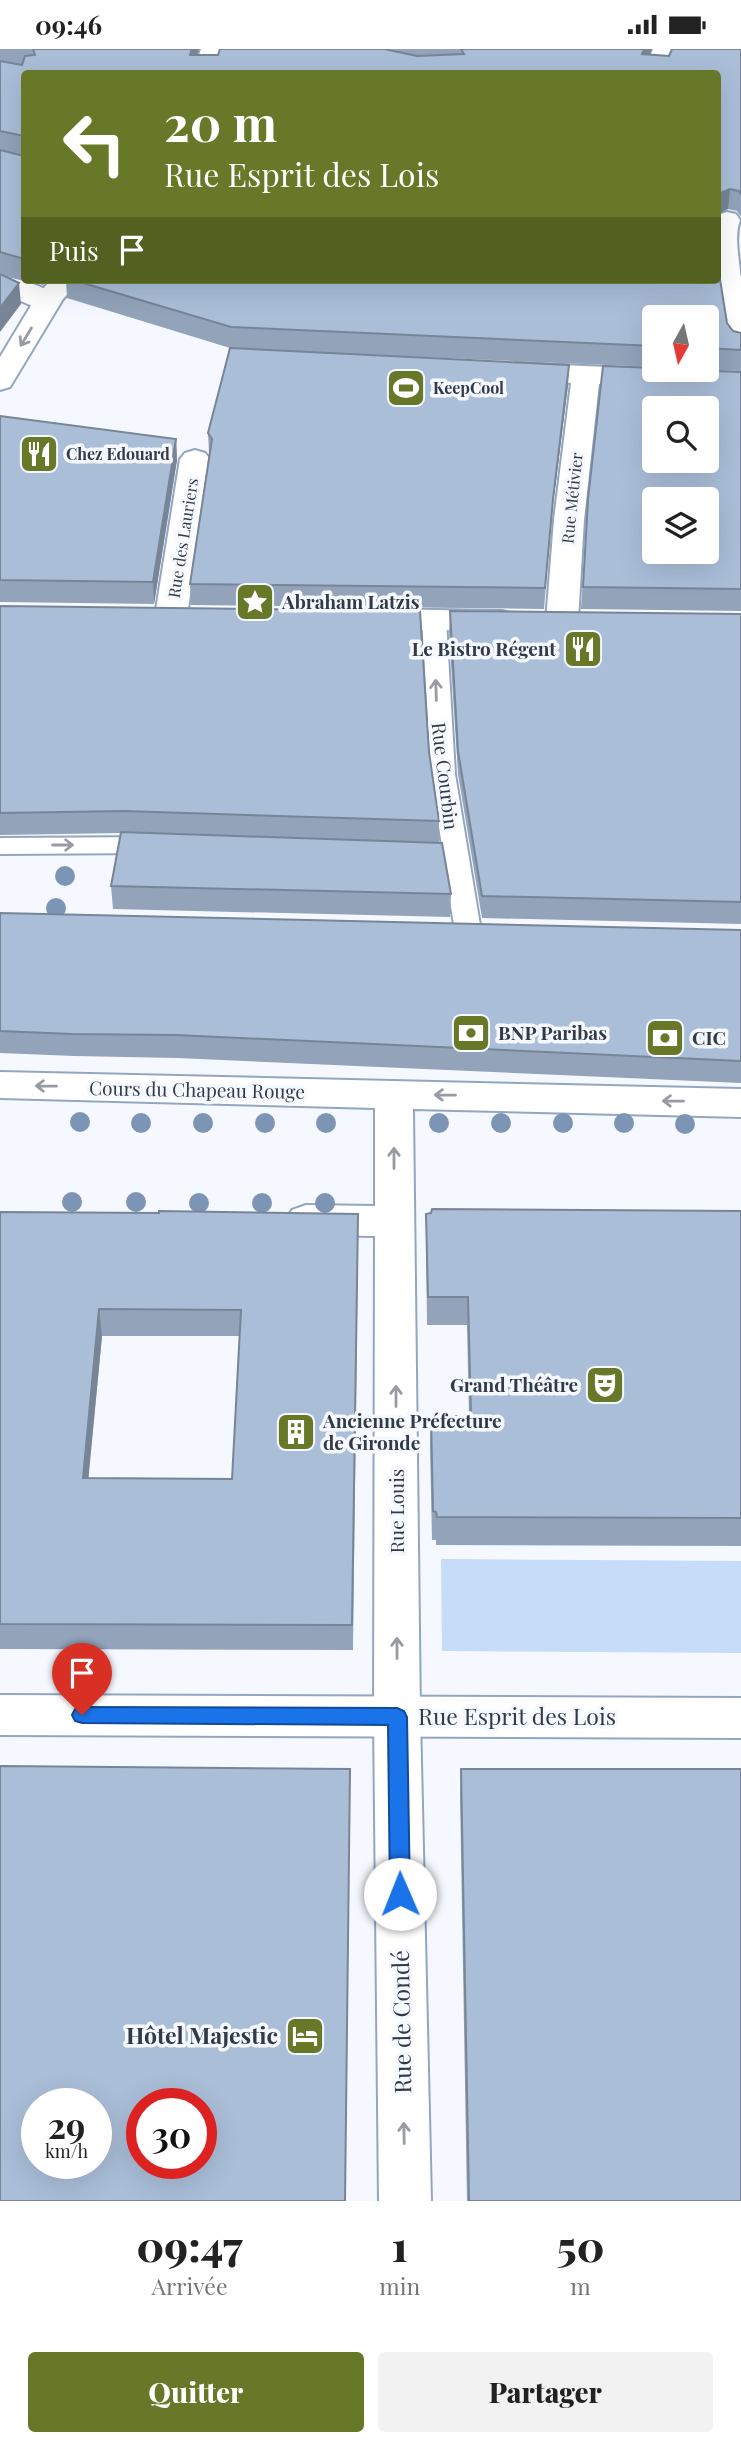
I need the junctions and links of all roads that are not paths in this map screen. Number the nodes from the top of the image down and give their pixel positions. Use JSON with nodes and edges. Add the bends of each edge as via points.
{"nodes":[{"id":1,"x":214,"y":49,"type":"edge"},
{"id":2,"x":665,"y":49,"type":"edge"},
{"id":3,"x":206,"y":70,"type":"edge"},
{"id":4,"x":656,"y":70,"type":"edge"},
{"id":5,"x":728,"y":220,"type":"edge"},
{"id":6,"x":730,"y":281,"type":"edge"},
{"id":7,"x":0,"y":283,"type":"edge"},
{"id":8,"x":55,"y":292,"type":"edge"},
{"id":9,"x":741,"y":344,"type":"edge"},
{"id":10,"x":491,"y":371,"type":"edge"},
{"id":11,"x":586,"y":375,"type":"junction"},
{"id":12,"x":0,"y":381,"type":"edge"},
{"id":13,"x":741,"y":382,"type":"edge"},
{"id":14,"x":195,"y":459,"type":"dead end"},
{"id":15,"x":171,"y":616,"type":"edge"},
{"id":16,"x":337,"y":618,"type":"edge"},
{"id":17,"x":434,"y":620,"type":"junction"},
{"id":18,"x":0,"y":846,"type":"edge"},
{"id":19,"x":181,"y":846,"type":"edge"},
{"id":20,"x":387,"y":853,"type":"edge"},
{"id":21,"x":456,"y":855,"type":"junction"},
{"id":22,"x":468,"y":931,"type":"edge"},
{"id":23,"x":0,"y":1085,"type":"edge"},
{"id":24,"x":394,"y":1094,"type":"junction"},
{"id":25,"x":741,"y":1103,"type":"edge"},
{"id":26,"x":272,"y":1220,"type":"edge"},
{"id":27,"x":395,"y":1221,"type":"junction"},
{"id":28,"x":0,"y":1715,"type":"edge"},
{"id":29,"x":397,"y":1717,"type":"junction"},
{"id":30,"x":741,"y":1718,"type":"edge"},
{"id":31,"x":405,"y":2201,"type":"edge"}],
"edges":[{"from":1,"to":3,"type":"street"},
{"from":2,"to":4,"type":"street"},
{"from":5,"to":6,"type":"street","via":[[723,231]]},
{"from":6,"to":9,"type":"street"},
{"from":7,"to":8,"type":"street","via":[[30,293]]},
{"from":8,"to":12,"type":"street","one_way":true},
{"from":10,"to":11,"type":"street"},
{"from":11,"to":13,"type":"street"},
{"from":11,"to":17,"type":"street","name":"Rue Métivier","via":[[569,520],[576,621]]},
{"from":14,"to":15,"type":"street","name":"Rue des Lauriers"},
{"from":16,"to":17,"type":"street"},
{"from":21,"to":17,"type":"lane","name":"Rue Courbin","one_way":true,"via":[[443,774]]},
{"from":18,"to":19,"type":"lane","one_way":true},
{"from":20,"to":21,"type":"lane"},
{"from":21,"to":22,"type":"lane","name":"Rue Courbin"},
{"from":24,"to":23,"type":"street","name":"Cours du Chapeau Rouge","one_way":true},
{"from":25,"to":24,"type":"street","name":"Cours du Chapeau Rouge","one_way":true},
{"from":27,"to":24,"type":"street","one_way":true},
{"from":26,"to":27,"type":"street"},
{"from":29,"to":27,"type":"street","name":"Rue Louis","one_way":true},
{"from":28,"to":29,"type":"street","name":"Rue Esprit des Lois"},
{"from":29,"to":30,"type":"street","name":"Rue Esprit des Lois"},
{"from":31,"to":29,"type":"street","name":"Rue de Condé","one_way":true}]}
